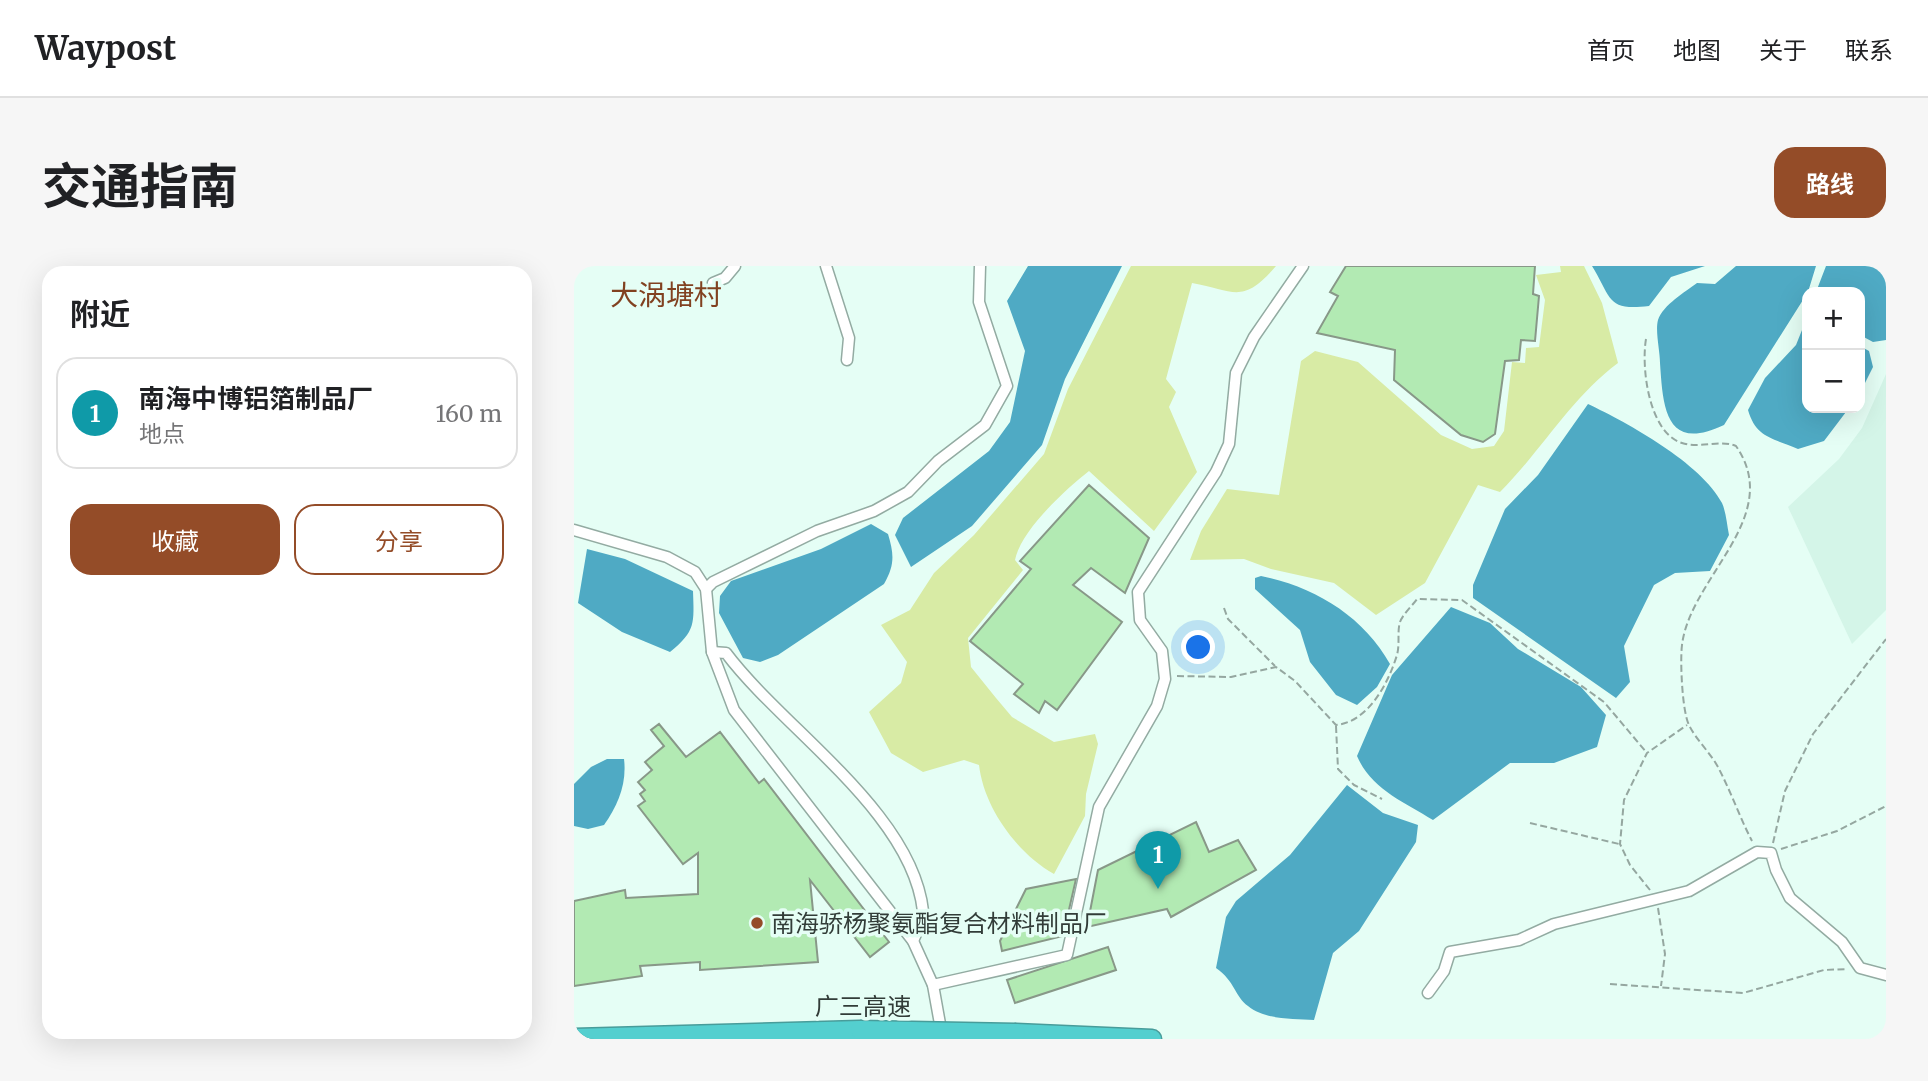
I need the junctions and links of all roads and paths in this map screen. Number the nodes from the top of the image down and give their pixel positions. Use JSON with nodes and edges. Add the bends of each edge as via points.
{"nodes":[{"id":1,"x":735,"y":266,"type":"edge"},
{"id":2,"x":826,"y":266,"type":"edge"},
{"id":3,"x":980,"y":266,"type":"edge"},
{"id":4,"x":1303,"y":266,"type":"edge"},
{"id":5,"x":713,"y":283,"type":"dead end"},
{"id":6,"x":1646,"y":339,"type":"dead end"},
{"id":7,"x":848,"y":360,"type":"dead end"},
{"id":8,"x":574,"y":530,"type":"edge"},
{"id":9,"x":706,"y":589,"type":"junction"},
{"id":10,"x":1224,"y":608,"type":"dead end"},
{"id":11,"x":1886,"y":639,"type":"edge"},
{"id":12,"x":712,"y":652,"type":"junction"},
{"id":13,"x":1276,"y":667,"type":"junction"},
{"id":14,"x":1165,"y":675,"type":"junction"},
{"id":15,"x":1688,"y":724,"type":"junction"},
{"id":16,"x":1336,"y":725,"type":"junction"},
{"id":17,"x":1647,"y":753,"type":"junction"},
{"id":18,"x":1382,"y":799,"type":"dead end"},
{"id":19,"x":1886,"y":806,"type":"edge"},
{"id":20,"x":1530,"y":823,"type":"dead end"},
{"id":21,"x":1620,"y":844,"type":"junction"},
{"id":22,"x":1757,"y":852,"type":"junction"},
{"id":23,"x":1771,"y":852,"type":"junction"},
{"id":24,"x":1656,"y":899,"type":"junction"},
{"id":25,"x":913,"y":941,"type":"junction"},
{"id":26,"x":1860,"y":968,"type":"junction"},
{"id":27,"x":1886,"y":975,"type":"edge"},
{"id":28,"x":1610,"y":984,"type":"dead end"},
{"id":29,"x":933,"y":985,"type":"junction"},
{"id":30,"x":1661,"y":986,"type":"junction"},
{"id":31,"x":1428,"y":993,"type":"dead end"},
{"id":32,"x":574,"y":1038,"type":"edge"},
{"id":33,"x":943,"y":1039,"type":"edge"},
{"id":34,"x":1152,"y":1039,"type":"edge"}],
"edges":[{"from":1,"to":5,"type":"street","via":[[726,278]]},
{"from":2,"to":7,"type":"street","via":[[849,338]]},
{"from":3,"to":9,"type":"street","via":[[979,302],[1007,387],[985,425],[938,461],[908,492],[874,511],[817,531]]},
{"from":4,"to":14,"type":"street","via":[[1254,337],[1236,373],[1229,444],[1216,472],[1138,592],[1140,620],[1162,651]]},
{"from":6,"to":15,"type":"path","via":[[1643,356],[1654,412],[1669,436],[1682,443],[1705,446],[1723,441],[1736,446],[1750,475],[1752,497],[1745,520],[1690,611],[1681,646]]},
{"from":8,"to":9,"type":"street","via":[[667,557],[695,572]]},
{"from":9,"to":12,"type":"street"},
{"from":10,"to":13,"type":"path","via":[[1228,619]]},
{"from":11,"to":23,"type":"path","via":[[1813,734],[1785,791]]},
{"from":12,"to":25,"type":"street","via":[[734,710]]},
{"from":12,"to":25,"type":"street","via":[[726,653],[745,678],[834,765],[894,836],[911,867],[923,914]]},
{"from":13,"to":14,"type":"path","via":[[1231,677]]},
{"from":13,"to":16,"type":"path","via":[[1296,681]]},
{"from":14,"to":29,"type":"street","via":[[1157,706],[1099,807],[1067,955]]},
{"from":15,"to":17,"type":"path"},
{"from":15,"to":22,"type":"path","via":[[1719,768]]},
{"from":16,"to":17,"type":"path","via":[[1349,724],[1366,712],[1394,663],[1401,620],[1416,599],[1462,600],[1604,702]]},
{"from":16,"to":18,"type":"path","via":[[1338,769],[1354,785]]},
{"from":17,"to":21,"type":"path","via":[[1624,800]]},
{"from":19,"to":23,"type":"path","via":[[1837,831]]},
{"from":20,"to":21,"type":"path"},
{"from":21,"to":24,"type":"path"},
{"from":22,"to":23,"type":"street"},
{"from":22,"to":24,"type":"street","via":[[1689,891]]},
{"from":23,"to":26,"type":"street","via":[[1790,898],[1842,942]]},
{"from":24,"to":30,"type":"path","via":[[1665,954]]},
{"from":24,"to":31,"type":"street","via":[[1554,924],[1519,940],[1450,952],[1444,971]]},
{"from":25,"to":29,"type":"street"},
{"from":26,"to":27,"type":"street"},
{"from":26,"to":30,"type":"path","via":[[1825,970],[1742,993]]},
{"from":28,"to":30,"type":"path"},
{"from":29,"to":33,"type":"street"},
{"from":32,"to":34,"type":"highway","name":"广三高速","bridge":true,"via":[[860,1030]]}]}
